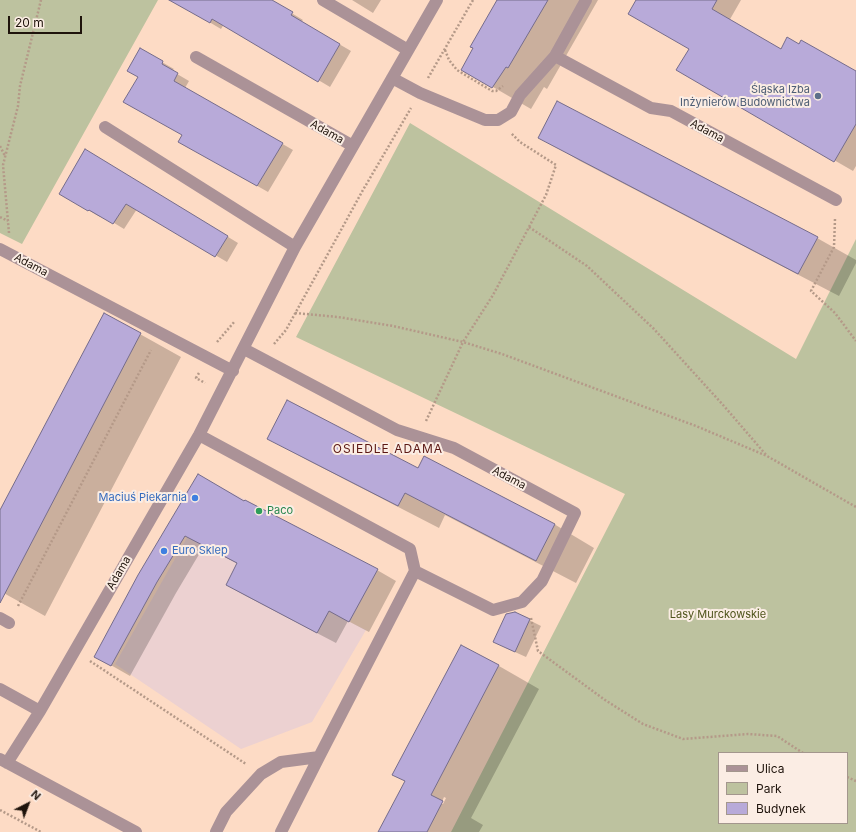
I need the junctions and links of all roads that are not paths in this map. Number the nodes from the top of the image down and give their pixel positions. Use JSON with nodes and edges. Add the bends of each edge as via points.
{"nodes":[{"id":1,"x":323,"y":0,"type":"edge"},
{"id":2,"x":437,"y":0,"type":"edge"},
{"id":3,"x":586,"y":0,"type":"edge"},
{"id":4,"x":408,"y":50,"type":"junction"},
{"id":5,"x":555,"y":56,"type":"junction"},
{"id":6,"x":196,"y":57,"type":"dead end"},
{"id":7,"x":392,"y":78,"type":"junction"},
{"id":8,"x":105,"y":127,"type":"dead end"},
{"id":9,"x":353,"y":146,"type":"junction"},
{"id":10,"x":836,"y":200,"type":"road end"},
{"id":11,"x":295,"y":247,"type":"junction"},
{"id":12,"x":0,"y":248,"type":"edge"},
{"id":13,"x":244,"y":349,"type":"junction"},
{"id":14,"x":233,"y":371,"type":"junction"},
{"id":15,"x":199,"y":435,"type":"junction"},
{"id":16,"x":415,"y":571,"type":"junction"},
{"id":17,"x":0,"y":689,"type":"edge"},
{"id":18,"x":40,"y":711,"type":"junction"},
{"id":19,"x":320,"y":757,"type":"junction"},
{"id":20,"x":3,"y":761,"type":"edge"},
{"id":21,"x":136,"y":832,"type":"edge"},
{"id":22,"x":216,"y":832,"type":"edge"},
{"id":23,"x":281,"y":832,"type":"edge"}],
"edges":[{"from":1,"to":4,"type":"street"},
{"from":2,"to":4,"type":"street","name":"Adama"},
{"from":3,"to":5,"type":"street"},
{"from":4,"to":7,"type":"street","name":"Adama"},
{"from":5,"to":7,"type":"street","via":[[520,95],[510,112],[498,120],[485,120],[420,93]]},
{"from":5,"to":10,"type":"street","name":"Adama","via":[[651,108],[671,111]]},
{"from":6,"to":9,"type":"street","name":"Adama"},
{"from":7,"to":9,"type":"street","name":"Adama"},
{"from":8,"to":11,"type":"street"},
{"from":9,"to":11,"type":"street","name":"Adama"},
{"from":11,"to":13,"type":"street","name":"Adama"},
{"from":12,"to":14,"type":"street","name":"Adama"},
{"from":13,"to":14,"type":"street","name":"Adama"},
{"from":13,"to":16,"type":"street","name":"Adama","via":[[397,430],[454,448],[575,513],[542,581],[522,602],[493,610]]},
{"from":14,"to":15,"type":"street","name":"Adama"},
{"from":15,"to":16,"type":"street","via":[[410,549]]},
{"from":15,"to":18,"type":"street","name":"Adama"},
{"from":16,"to":19,"type":"street"},
{"from":17,"to":18,"type":"street"},
{"from":18,"to":20,"type":"street","name":"Adama"},
{"from":19,"to":22,"type":"street","via":[[281,762],[261,774],[226,812]]},
{"from":19,"to":23,"type":"street"},
{"from":20,"to":21,"type":"street","name":"Adama"}]}
